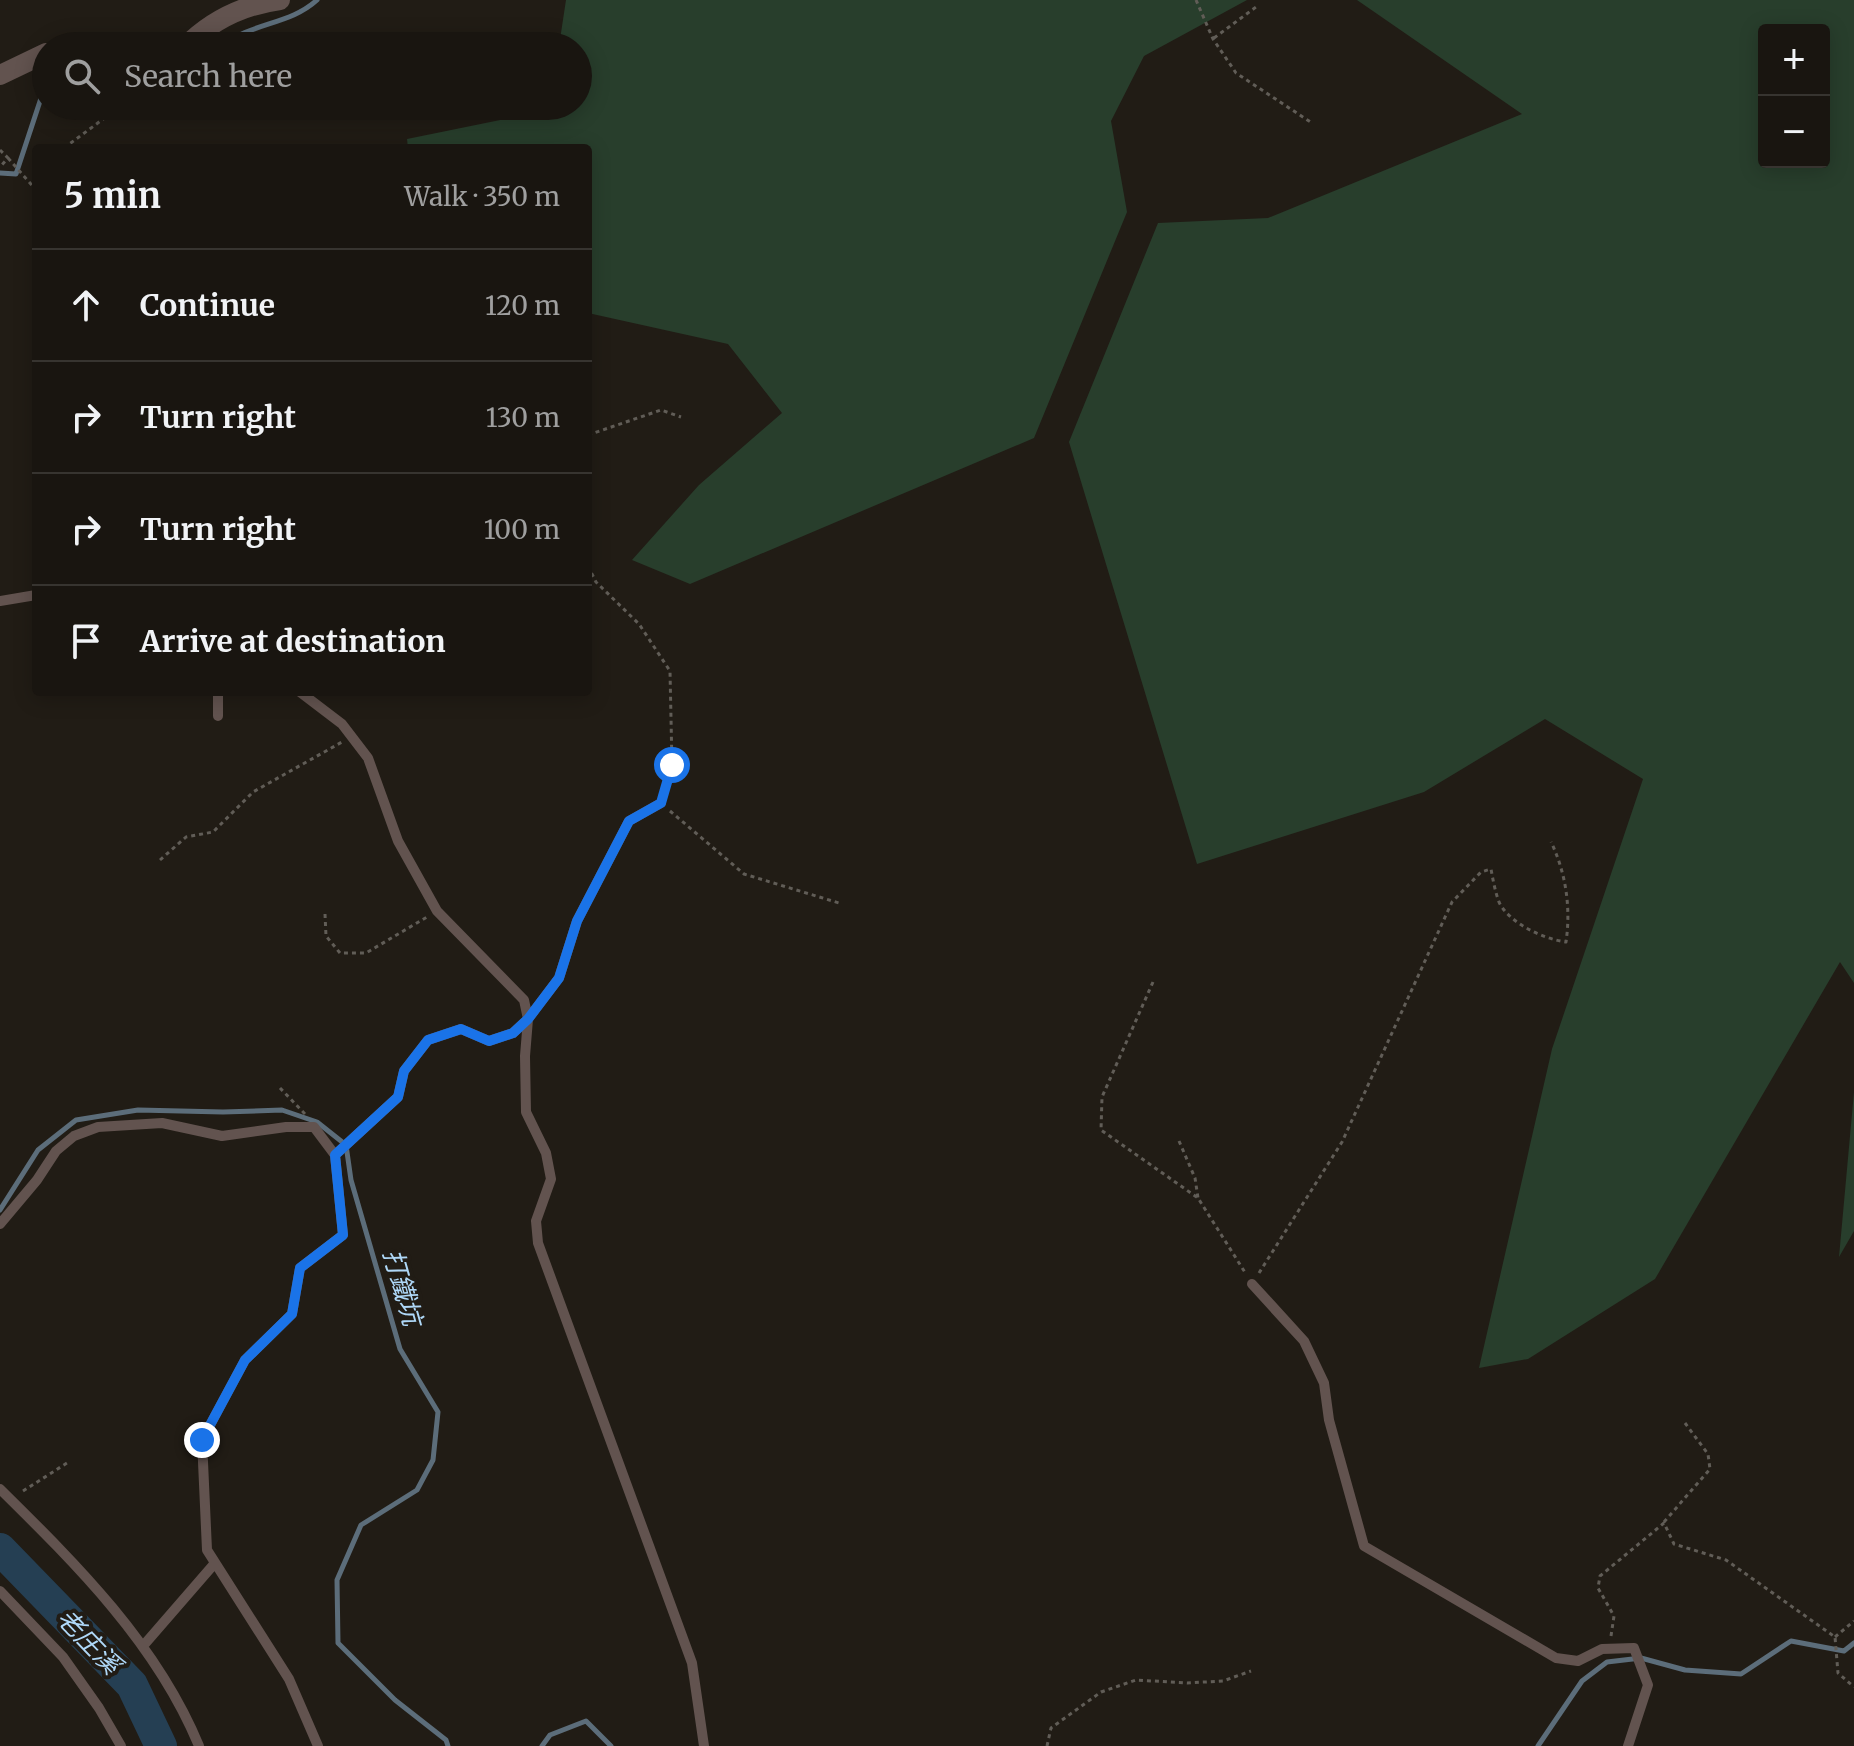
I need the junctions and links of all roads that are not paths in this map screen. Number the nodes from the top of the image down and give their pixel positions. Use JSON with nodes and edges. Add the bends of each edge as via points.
{"nodes":[{"id":1,"x":280,"y":0,"type":"edge"},
{"id":2,"x":201,"y":32,"type":"edge"},
{"id":3,"x":32,"y":60,"type":"edge"},
{"id":4,"x":0,"y":75,"type":"edge"},
{"id":5,"x":32,"y":596,"type":"edge"},
{"id":6,"x":0,"y":601,"type":"edge"},
{"id":7,"x":218,"y":696,"type":"edge"},
{"id":8,"x":305,"y":696,"type":"edge"},
{"id":9,"x":218,"y":716,"type":"dead end"},
{"id":10,"x":661,"y":803,"type":"road end"},
{"id":11,"x":528,"y":1019,"type":"junction"},
{"id":12,"x":335,"y":1155,"type":"junction"},
{"id":13,"x":0,"y":1224,"type":"edge"},
{"id":14,"x":1252,"y":1284,"type":"road end"},
{"id":15,"x":0,"y":1489,"type":"edge"},
{"id":16,"x":215,"y":1563,"type":"junction"},
{"id":17,"x":0,"y":1591,"type":"edge"},
{"id":18,"x":143,"y":1646,"type":"junction"},
{"id":19,"x":121,"y":1746,"type":"edge"},
{"id":20,"x":199,"y":1746,"type":"edge"},
{"id":21,"x":318,"y":1746,"type":"edge"},
{"id":22,"x":704,"y":1746,"type":"edge"},
{"id":23,"x":1628,"y":1746,"type":"edge"}],
"edges":[{"from":1,"to":2,"type":"street","via":[[234,11]]},
{"from":3,"to":4,"type":"street"},
{"from":5,"to":6,"type":"lane"},
{"from":7,"to":9,"type":"lane"},
{"from":8,"to":11,"type":"lane","via":[[342,724],[368,758],[398,841],[437,911],[524,1000]]},
{"from":10,"to":11,"type":"lane","via":[[629,821],[577,921],[559,978]]},
{"from":11,"to":12,"type":"lane","via":[[513,1033],[489,1041],[461,1029],[428,1040],[404,1071],[398,1097]]},
{"from":11,"to":22,"type":"lane","via":[[526,1112],[546,1153],[551,1179],[536,1221],[538,1243],[692,1663]]},
{"from":12,"to":13,"type":"lane","via":[[314,1127],[222,1136],[162,1123],[98,1127],[74,1136],[56,1151]]},
{"from":12,"to":16,"type":"lane","via":[[343,1235],[300,1268],[292,1314],[245,1360],[202,1440],[207,1550]]},
{"from":14,"to":23,"type":"lane","via":[[1304,1341],[1324,1383],[1364,1546],[1556,1658],[1578,1661],[1602,1649],[1634,1648],[1648,1685]]},
{"from":15,"to":18,"type":"lane","via":[[71,1559]]},
{"from":16,"to":18,"type":"lane"},
{"from":16,"to":21,"type":"lane","via":[[289,1679]]},
{"from":17,"to":19,"type":"lane","via":[[63,1657]]},
{"from":18,"to":20,"type":"lane"}]}
